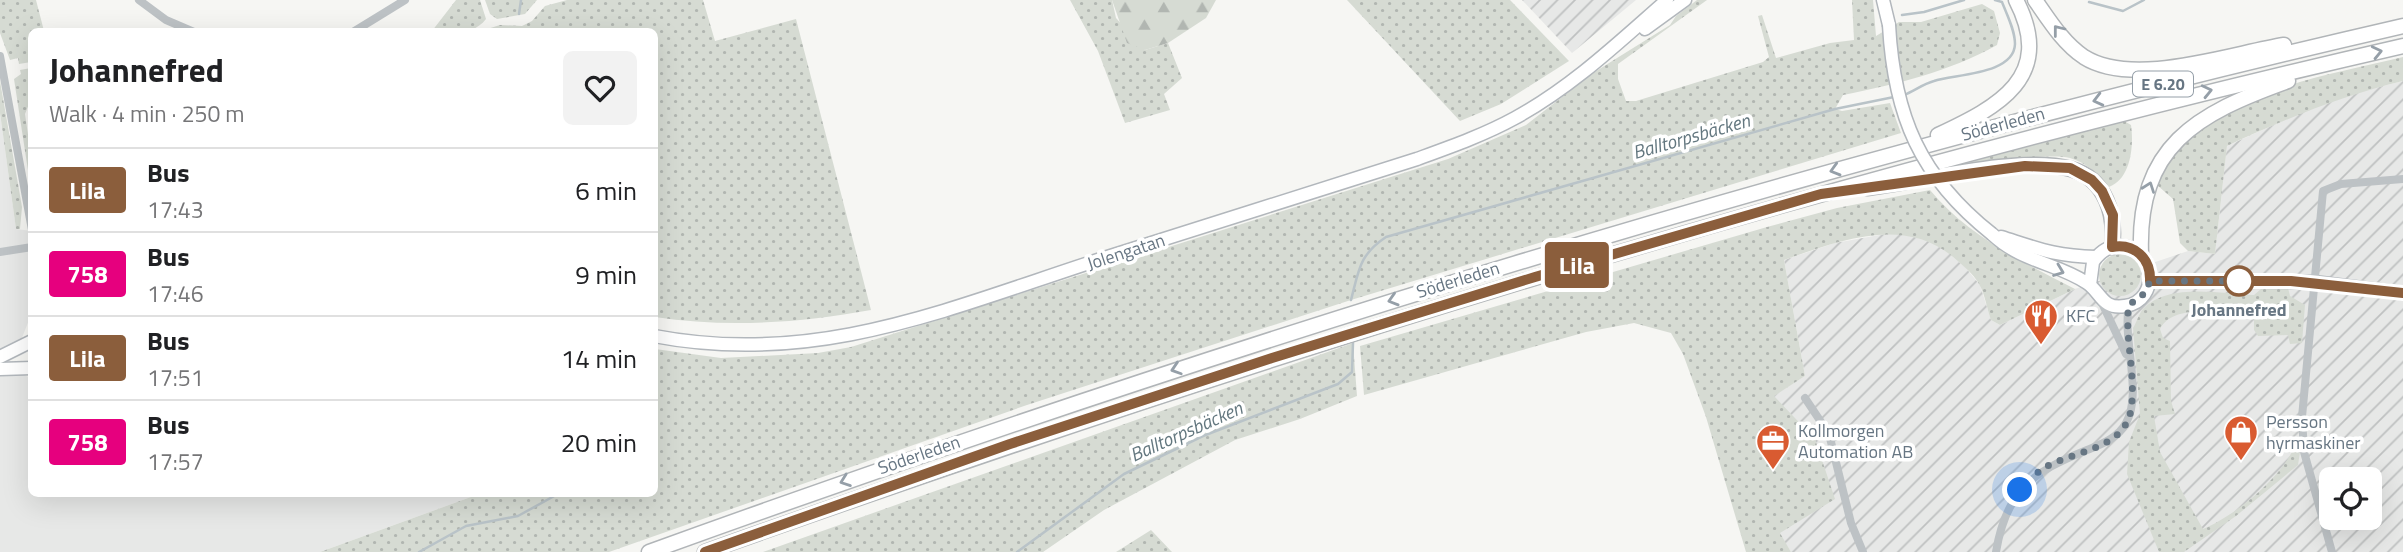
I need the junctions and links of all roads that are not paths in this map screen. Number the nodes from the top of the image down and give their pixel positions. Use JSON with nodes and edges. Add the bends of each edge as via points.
{"nodes":[{"id":1,"x":139,"y":0,"type":"edge"},
{"id":2,"x":405,"y":0,"type":"edge"},
{"id":3,"x":1667,"y":0,"type":"edge"},
{"id":4,"x":1685,"y":0,"type":"edge"},
{"id":5,"x":1883,"y":0,"type":"edge"},
{"id":6,"x":1892,"y":0,"type":"edge"},
{"id":7,"x":2016,"y":0,"type":"edge"},
{"id":8,"x":2035,"y":0,"type":"edge"},
{"id":9,"x":1889,"y":25,"type":"junction"},
{"id":10,"x":2403,"y":26,"type":"edge"},
{"id":11,"x":185,"y":28,"type":"edge"},
{"id":12,"x":361,"y":28,"type":"edge"},
{"id":13,"x":2379,"y":31,"type":"junction"},
{"id":14,"x":2403,"y":46,"type":"edge"},
{"id":15,"x":0,"y":56,"type":"edge"},
{"id":16,"x":2351,"y":58,"type":"junction"},
{"id":17,"x":1576,"y":78,"type":"junction"},
{"id":18,"x":1900,"y":152,"type":"junction"},
{"id":19,"x":2403,"y":179,"type":"edge"},
{"id":20,"x":1821,"y":194,"type":"junction"},
{"id":21,"x":28,"y":208,"type":"edge"},
{"id":22,"x":1992,"y":234,"type":"junction"},
{"id":23,"x":2112,"y":247,"type":"junction"},
{"id":24,"x":28,"y":248,"type":"edge"},
{"id":25,"x":0,"y":251,"type":"edge"},
{"id":26,"x":2141,"y":254,"type":"junction"},
{"id":27,"x":2096,"y":257,"type":"junction"},
{"id":28,"x":2150,"y":281,"type":"junction"},
{"id":29,"x":2314,"y":282,"type":"junction"},
{"id":30,"x":2090,"y":285,"type":"junction"},
{"id":31,"x":2403,"y":293,"type":"edge"},
{"id":32,"x":2101,"y":300,"type":"junction"},
{"id":33,"x":2129,"y":305,"type":"junction"},
{"id":34,"x":658,"y":337,"type":"edge"},
{"id":35,"x":28,"y":343,"type":"edge"},
{"id":36,"x":0,"y":357,"type":"edge"},
{"id":37,"x":2129,"y":360,"type":"junction"},
{"id":38,"x":28,"y":368,"type":"edge"},
{"id":39,"x":0,"y":369,"type":"edge"},
{"id":40,"x":1805,"y":398,"type":"dead end"},
{"id":41,"x":649,"y":552,"type":"edge"},
{"id":42,"x":705,"y":552,"type":"edge"},
{"id":43,"x":1863,"y":552,"type":"edge"},
{"id":44,"x":1996,"y":552,"type":"edge"},
{"id":45,"x":2332,"y":552,"type":"edge"}],
"edges":[{"from":1,"to":11,"type":"street"},
{"from":2,"to":12,"type":"street"},
{"from":3,"to":17,"type":"street","name":"Jolengatan"},
{"from":4,"to":17,"type":"street","name":"Jolengatan","via":[[1588,74]]},
{"from":5,"to":9,"type":"street"},
{"from":6,"to":9,"type":"street"},
{"from":7,"to":18,"type":"highway","via":[[2027,26],[2028,48],[2026,64],[2009,94],[1985,113]]},
{"from":13,"to":8,"type":"highway","one_way":true,"via":[[2169,66],[2121,69],[2097,64],[2074,49]]},
{"from":9,"to":22,"type":"street","bridge":true,"via":[[1894,78],[1910,135],[1951,199]]},
{"from":10,"to":13,"type":"highway","name":"Söderleden","number":"E 6.20"},
{"from":13,"to":18,"type":"highway","name":"Söderleden","number":"E 6.20","one_way":true},
{"from":16,"to":14,"type":"highway","name":"Söderleden","number":"E 6.20","one_way":true},
{"from":15,"to":21,"type":"street"},
{"from":20,"to":16,"type":"highway","name":"Söderleden","number":"E 6.20","one_way":true,"via":[[2134,108]]},
{"from":26,"to":16,"type":"highway","one_way":true,"via":[[2141,215],[2149,184],[2182,135],[2208,115],[2261,90]]},
{"from":17,"to":34,"type":"street","name":"Jolengatan","via":[[1517,117],[1451,147],[877,331],[771,346],[708,345]]},
{"from":18,"to":41,"type":"highway","name":"Söderleden","number":"E 6.20","one_way":true,"via":[[1622,230],[1236,349]]},
{"from":19,"to":29,"type":"street","via":[[2341,184],[2323,191]]},
{"from":20,"to":23,"type":"highway","via":[[2025,166],[2070,168],[2102,191],[2113,215]]},
{"from":20,"to":42,"type":"highway","name":"Söderleden","number":"E 6.20","via":[[1272,358]]},
{"from":22,"to":27,"type":"street","via":[[2033,250]]},
{"from":22,"to":30,"type":"street","one_way":true,"via":[[2027,259]]},
{"from":23,"to":26,"type":"street"},
{"from":23,"to":27,"type":"street"},
{"from":24,"to":25,"type":"street"},
{"from":26,"to":28,"type":"street"},
{"from":27,"to":30,"type":"street"},
{"from":28,"to":29,"type":"street"},
{"from":28,"to":33,"type":"street","via":[[2145,293]]},
{"from":29,"to":31,"type":"street"},
{"from":29,"to":45,"type":"street","via":[[2302,417],[2304,452]]},
{"from":30,"to":32,"type":"street"},
{"from":32,"to":33,"type":"street","via":[[2112,306]]},
{"from":32,"to":37,"type":"street"},
{"from":33,"to":37,"type":"street"},
{"from":35,"to":36,"type":"street"},
{"from":37,"to":44,"type":"street","via":[[2131,409],[2125,426],[2112,439],[2030,479],[2005,513]]},
{"from":38,"to":39,"type":"street"},
{"from":40,"to":43,"type":"street","via":[[1829,434],[1851,523]]}]}
